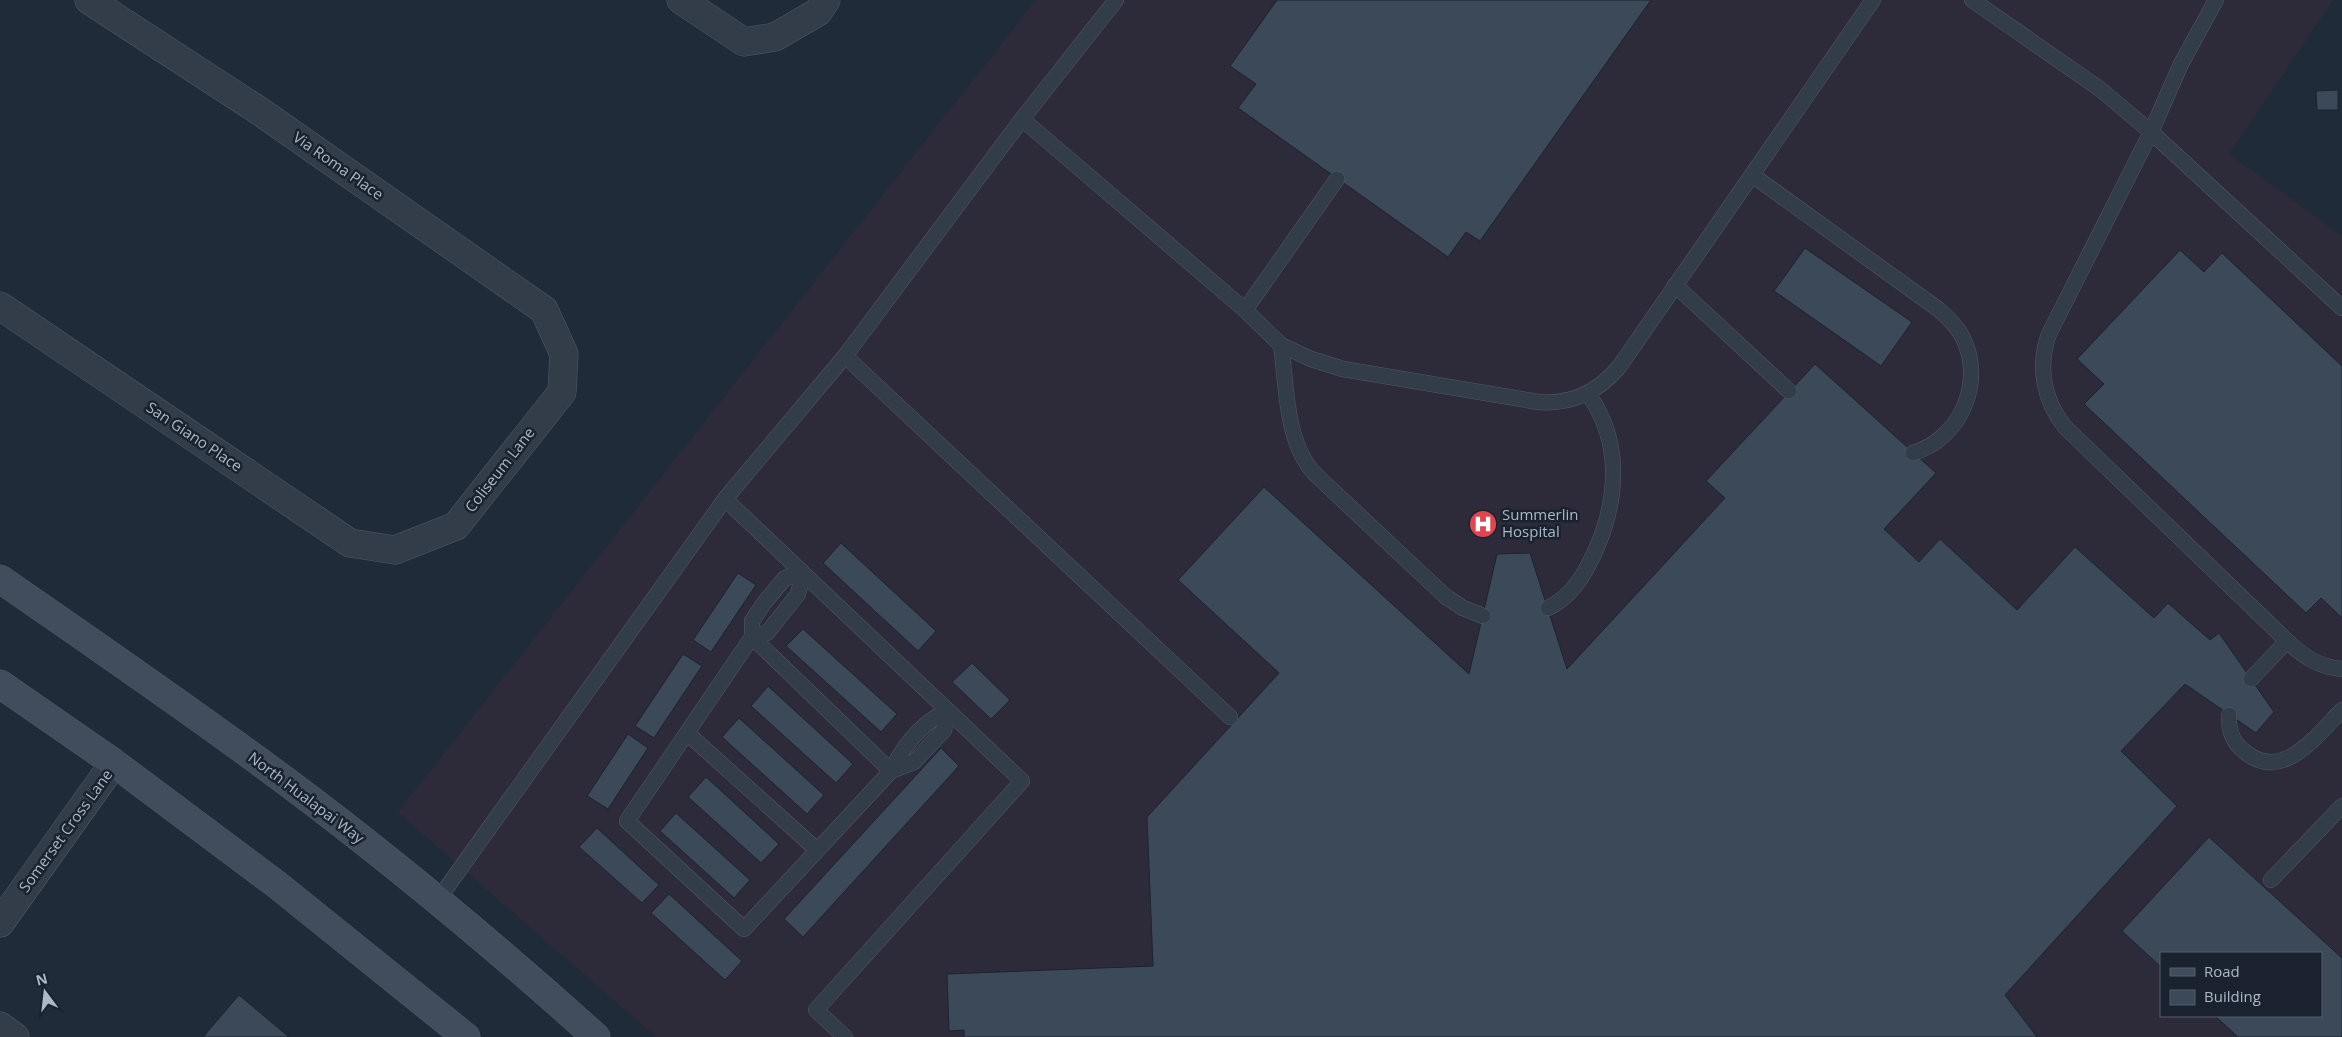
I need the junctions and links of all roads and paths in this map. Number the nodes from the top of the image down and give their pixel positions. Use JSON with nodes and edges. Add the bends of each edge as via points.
{"nodes":[{"id":1,"x":89,"y":0,"type":"edge"},
{"id":2,"x":681,"y":0,"type":"edge"},
{"id":3,"x":826,"y":0,"type":"edge"},
{"id":4,"x":1116,"y":0,"type":"edge"},
{"id":5,"x":1873,"y":0,"type":"edge"},
{"id":6,"x":1972,"y":0,"type":"edge"},
{"id":7,"x":2216,"y":0,"type":"edge"},
{"id":8,"x":1022,"y":119,"type":"junction"},
{"id":9,"x":2151,"y":132,"type":"junction"},
{"id":10,"x":1752,"y":175,"type":"junction"},
{"id":11,"x":1337,"y":179,"type":"dead end"},
{"id":12,"x":1676,"y":285,"type":"junction"},
{"id":13,"x":0,"y":306,"type":"edge"},
{"id":14,"x":2342,"y":308,"type":"edge"},
{"id":15,"x":1245,"y":310,"type":"junction"},
{"id":16,"x":1281,"y":345,"type":"junction"},
{"id":17,"x":564,"y":354,"type":"joint"},
{"id":18,"x":845,"y":356,"type":"junction"},
{"id":19,"x":1789,"y":391,"type":"dead end"},
{"id":20,"x":1588,"y":394,"type":"junction"},
{"id":21,"x":1913,"y":453,"type":"dead end"},
{"id":22,"x":725,"y":499,"type":"junction"},
{"id":23,"x":395,"y":550,"type":"joint"},
{"id":24,"x":804,"y":573,"type":"junction"},
{"id":25,"x":0,"y":579,"type":"edge"},
{"id":26,"x":1548,"y":608,"type":"dead end"},
{"id":27,"x":1483,"y":616,"type":"dead end"},
{"id":28,"x":752,"y":637,"type":"junction"},
{"id":29,"x":2286,"y":641,"type":"junction"},
{"id":30,"x":2342,"y":669,"type":"edge"},
{"id":31,"x":2251,"y":679,"type":"dead end"},
{"id":32,"x":0,"y":684,"type":"edge"},
{"id":33,"x":948,"y":710,"type":"junction"},
{"id":34,"x":2342,"y":710,"type":"edge"},
{"id":35,"x":2229,"y":715,"type":"dead end"},
{"id":36,"x":1230,"y":717,"type":"dead end"},
{"id":37,"x":687,"y":733,"type":"junction"},
{"id":38,"x":114,"y":763,"type":"junction"},
{"id":39,"x":891,"y":771,"type":"junction"},
{"id":40,"x":2342,"y":806,"type":"edge"},
{"id":41,"x":817,"y":850,"type":"junction"},
{"id":42,"x":2271,"y":880,"type":"dead end"},
{"id":43,"x":437,"y":901,"type":"junction"},
{"id":44,"x":0,"y":923,"type":"edge"},
{"id":45,"x":0,"y":1026,"type":"edge"},
{"id":46,"x":15,"y":1037,"type":"edge"},
{"id":47,"x":466,"y":1037,"type":"edge"},
{"id":48,"x":596,"y":1037,"type":"edge"},
{"id":49,"x":845,"y":1037,"type":"edge"}],
"edges":[{"from":1,"to":17,"type":"street","name":"Via Roma Place","via":[[258,110],[544,310]]},
{"from":2,"to":3,"type":"street","via":[[744,42],[775,37],[818,12]]},
{"from":4,"to":8,"type":"lane"},
{"from":5,"to":10,"type":"lane"},
{"from":6,"to":9,"type":"lane","via":[[2100,89]]},
{"from":7,"to":9,"type":"lane","via":[[2181,64]]},
{"from":8,"to":15,"type":"lane"},
{"from":8,"to":18,"type":"lane"},
{"from":9,"to":14,"type":"lane"},
{"from":9,"to":29,"type":"lane","via":[[2049,334],[2042,367],[2048,399],[2065,428]]},
{"from":10,"to":12,"type":"lane"},
{"from":10,"to":21,"type":"lane","via":[[1938,309],[1958,331],[1967,348],[1971,368],[1964,406],[1955,424],[1941,438]]},
{"from":11,"to":15,"type":"lane"},
{"from":12,"to":19,"type":"lane"},
{"from":12,"to":20,"type":"lane","via":[[1616,371]]},
{"from":13,"to":23,"type":"street","name":"San Giano Place","via":[[350,543]]},
{"from":15,"to":16,"type":"lane"},
{"from":16,"to":20,"type":"lane","via":[[1343,369],[1538,402],[1568,401]]},
{"from":16,"to":27,"type":"lane","via":[[1294,436],[1310,469],[1445,596]]},
{"from":17,"to":23,"type":"street","name":"Coliseum Lane","via":[[562,392],[456,526]]},
{"from":18,"to":22,"type":"lane"},
{"from":18,"to":36,"type":"lane"},
{"from":20,"to":26,"type":"lane","via":[[1601,414],[1609,437],[1613,468],[1611,504],[1584,576],[1567,596]]},
{"from":22,"to":24,"type":"lane"},
{"from":22,"to":43,"type":"lane"},
{"from":24,"to":28,"type":"lane","via":[[798,594],[767,633]]},
{"from":24,"to":28,"type":"lane","via":[[784,578],[764,602],[752,621]]},
{"from":24,"to":33,"type":"lane"},
{"from":25,"to":43,"type":"main road","name":"North Hualapai Way","via":[[287,782]]},
{"from":28,"to":37,"type":"lane"},
{"from":28,"to":39,"type":"lane"},
{"from":29,"to":30,"type":"lane","via":[[2311,661]]},
{"from":29,"to":31,"type":"lane"},
{"from":32,"to":38,"type":"main road"},
{"from":33,"to":39,"type":"lane","via":[[931,718],[901,750]]},
{"from":33,"to":49,"type":"lane","via":[[1022,781],[816,1010]]},
{"from":34,"to":35,"type":"lane","via":[[2297,754],[2279,762],[2259,760],[2241,749],[2231,732]]},
{"from":37,"to":41,"type":"lane"},
{"from":37,"to":41,"type":"lane","via":[[627,822],[744,929]]},
{"from":38,"to":44,"type":"street","name":"Somerset Cross Lane"},
{"from":38,"to":47,"type":"main road","via":[[276,884]]},
{"from":39,"to":41,"type":"lane"},
{"from":40,"to":42,"type":"lane"},
{"from":43,"to":48,"type":"main road","name":"North Hualapai Way"},
{"from":45,"to":46,"type":"street"}]}
